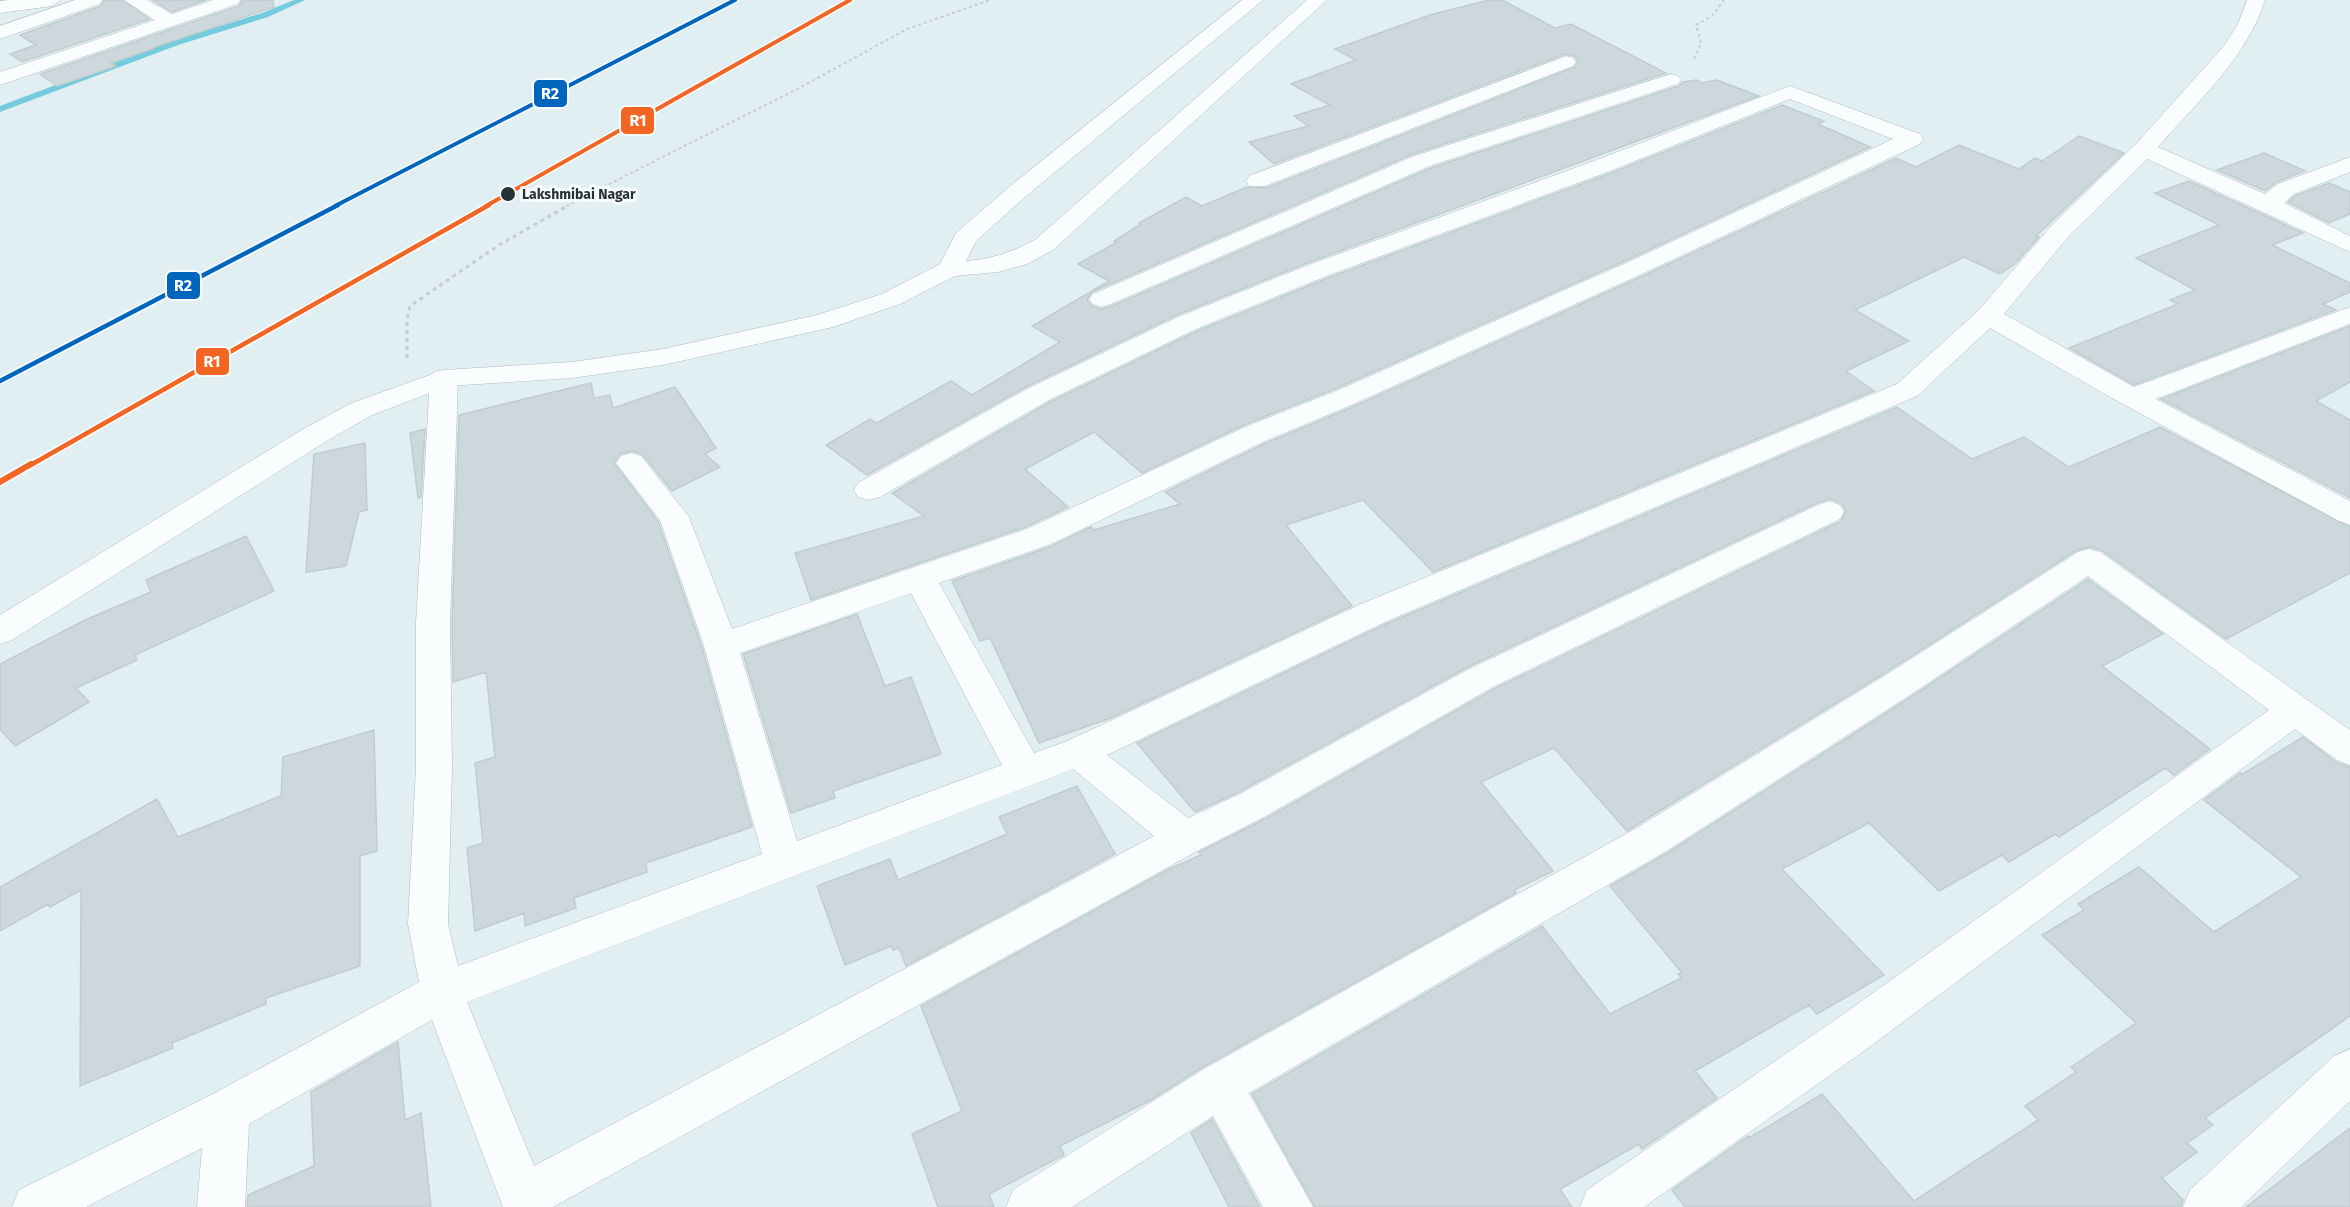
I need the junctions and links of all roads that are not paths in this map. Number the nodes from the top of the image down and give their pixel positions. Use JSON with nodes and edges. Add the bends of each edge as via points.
{"nodes":[{"id":1,"x":54,"y":0,"type":"edge"},
{"id":2,"x":93,"y":0,"type":"edge"},
{"id":3,"x":133,"y":0,"type":"edge"},
{"id":4,"x":231,"y":0,"type":"edge"},
{"id":5,"x":1254,"y":0,"type":"edge"},
{"id":6,"x":1318,"y":0,"type":"edge"},
{"id":7,"x":2256,"y":0,"type":"edge"},
{"id":8,"x":0,"y":7,"type":"edge"},
{"id":9,"x":169,"y":20,"type":"junction"},
{"id":10,"x":0,"y":33,"type":"edge"},
{"id":11,"x":1566,"y":62,"type":"dead end"},
{"id":12,"x":0,"y":79,"type":"edge"},
{"id":13,"x":1671,"y":80,"type":"road end"},
{"id":14,"x":2144,"y":149,"type":"junction"},
{"id":15,"x":2350,"y":164,"type":"edge"},
{"id":16,"x":1327,"y":201,"type":"junction"},
{"id":17,"x":2268,"y":204,"type":"junction"},
{"id":18,"x":2350,"y":245,"type":"edge"},
{"id":19,"x":950,"y":269,"type":"junction"},
{"id":20,"x":1102,"y":299,"type":"dead end"},
{"id":21,"x":2350,"y":315,"type":"edge"},
{"id":22,"x":1988,"y":316,"type":"junction"},
{"id":23,"x":444,"y":378,"type":"junction"},
{"id":24,"x":2134,"y":397,"type":"junction"},
{"id":25,"x":632,"y":463,"type":"dead end"},
{"id":26,"x":869,"y":490,"type":"dead end"},
{"id":27,"x":1829,"y":512,"type":"dead end"},
{"id":28,"x":2350,"y":513,"type":"edge"},
{"id":29,"x":920,"y":577,"type":"junction"},
{"id":30,"x":0,"y":632,"type":"edge"},
{"id":31,"x":720,"y":646,"type":"junction"},
{"id":32,"x":2296,"y":710,"type":"junction"},
{"id":33,"x":2350,"y":750,"type":"edge"},
{"id":34,"x":1078,"y":752,"type":"junction"},
{"id":35,"x":1025,"y":772,"type":"junction"},
{"id":36,"x":1185,"y":838,"type":"junction"},
{"id":37,"x":784,"y":863,"type":"junction"},
{"id":38,"x":442,"y":992,"type":"junction"},
{"id":39,"x":2350,"y":1071,"type":"edge"},
{"id":40,"x":1220,"y":1085,"type":"junction"},
{"id":41,"x":227,"y":1112,"type":"junction"},
{"id":42,"x":525,"y":1202,"type":"edge"},
{"id":43,"x":36,"y":1207,"type":"edge"},
{"id":44,"x":221,"y":1207,"type":"edge"},
{"id":45,"x":1030,"y":1207,"type":"edge"},
{"id":46,"x":1289,"y":1207,"type":"edge"},
{"id":47,"x":1604,"y":1207,"type":"edge"},
{"id":48,"x":2207,"y":1207,"type":"edge"}],
"edges":[{"from":1,"to":8,"type":"street"},
{"from":2,"to":10,"type":"street"},
{"from":3,"to":9,"type":"street"},
{"from":4,"to":9,"type":"street"},
{"from":5,"to":19,"type":"street","via":[[965,238]]},
{"from":6,"to":19,"type":"street","via":[[1044,245],[1018,259],[989,267]]},
{"from":7,"to":14,"type":"street","via":[[2248,24],[2231,50]]},
{"from":9,"to":12,"type":"street"},
{"from":11,"to":16,"type":"street","via":[[1268,177]]},
{"from":13,"to":16,"type":"street","via":[[1422,162]]},
{"from":14,"to":17,"type":"street"},
{"from":14,"to":22,"type":"street","via":[[2060,231]]},
{"from":15,"to":17,"type":"street","via":[[2286,189]]},
{"from":16,"to":20,"type":"street"},
{"from":17,"to":18,"type":"street"},
{"from":19,"to":23,"type":"street","via":[[891,299],[824,321],[663,357],[572,370]]},
{"from":21,"to":24,"type":"street"},
{"from":22,"to":24,"type":"street"},
{"from":22,"to":34,"type":"street","via":[[1907,390],[1373,613]]},
{"from":23,"to":30,"type":"street","via":[[362,409],[315,435]]},
{"from":23,"to":38,"type":"street","via":[[433,622],[434,767],[428,924]]},
{"from":24,"to":28,"type":"street"},
{"from":25,"to":31,"type":"street","via":[[674,518]]},
{"from":26,"to":29,"type":"street","via":[[1021,402],[1146,341],[1303,275],[1629,157],[1790,92],[1912,139],[1549,306],[1255,434],[1040,536]]},
{"from":27,"to":36,"type":"street","via":[[1481,678],[1251,806]]},
{"from":29,"to":31,"type":"street"},
{"from":29,"to":35,"type":"street"},
{"from":31,"to":37,"type":"street"},
{"from":32,"to":33,"type":"street"},
{"from":32,"to":40,"type":"street","via":[[2089,560],[1654,837]]},
{"from":32,"to":47,"type":"street","via":[[1853,1033]]},
{"from":34,"to":35,"type":"street"},
{"from":34,"to":36,"type":"street"},
{"from":35,"to":37,"type":"street"},
{"from":36,"to":42,"type":"street"},
{"from":37,"to":38,"type":"street"},
{"from":38,"to":41,"type":"street"},
{"from":38,"to":42,"type":"street"},
{"from":39,"to":48,"type":"street"},
{"from":40,"to":45,"type":"street"},
{"from":40,"to":46,"type":"street"},
{"from":41,"to":43,"type":"street"},
{"from":41,"to":44,"type":"street"}]}
